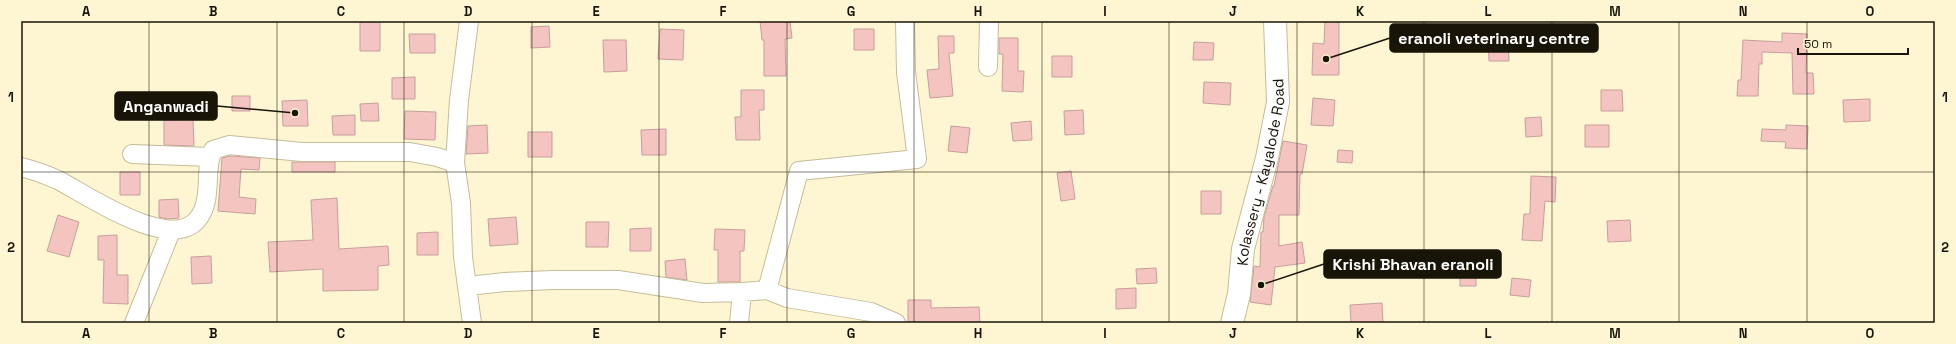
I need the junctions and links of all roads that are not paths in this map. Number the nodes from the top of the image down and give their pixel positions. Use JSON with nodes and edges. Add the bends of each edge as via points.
{"nodes":[{"id":1,"x":469,"y":21,"type":"edge"},
{"id":2,"x":905,"y":21,"type":"edge"},
{"id":3,"x":989,"y":21,"type":"edge"},
{"id":4,"x":1275,"y":21,"type":"edge"},
{"id":5,"x":988,"y":67,"type":"dead end"},
{"id":6,"x":132,"y":154,"type":"dead end"},
{"id":7,"x":210,"y":157,"type":"junction"},
{"id":8,"x":454,"y":163,"type":"junction"},
{"id":9,"x":21,"y":167,"type":"edge"},
{"id":10,"x":171,"y":231,"type":"junction"},
{"id":11,"x":468,"y":286,"type":"junction"},
{"id":12,"x":767,"y":290,"type":"junction"},
{"id":13,"x":742,"y":292,"type":"junction"},
{"id":14,"x":134,"y":323,"type":"edge"},
{"id":15,"x":472,"y":323,"type":"edge"},
{"id":16,"x":739,"y":323,"type":"edge"},
{"id":17,"x":896,"y":323,"type":"edge"},
{"id":18,"x":1232,"y":323,"type":"edge"}],
"edges":[{"from":1,"to":8,"type":"street"},
{"from":2,"to":12,"type":"street","via":[[906,72],[917,159],[799,171]]},
{"from":3,"to":5,"type":"street"},
{"from":4,"to":18,"type":"main road","name":"Kolassery - Kayalode Road","via":[[1278,102],[1267,158],[1243,249],[1239,294]]},
{"from":6,"to":7,"type":"street"},
{"from":7,"to":8,"type":"street","via":[[213,150],[228,145],[302,152],[410,152]]},
{"from":7,"to":10,"type":"street","via":[[205,205],[196,220]]},
{"from":8,"to":11,"type":"street","via":[[461,203],[463,257]]},
{"from":9,"to":10,"type":"street","via":[[57,179],[132,220]]},
{"from":10,"to":14,"type":"street"},
{"from":11,"to":13,"type":"street","via":[[539,280],[618,280],[703,293]]},
{"from":11,"to":15,"type":"street"},
{"from":12,"to":13,"type":"street"},
{"from":12,"to":17,"type":"street","via":[[787,298],[872,312]]},
{"from":13,"to":16,"type":"street"}]}
